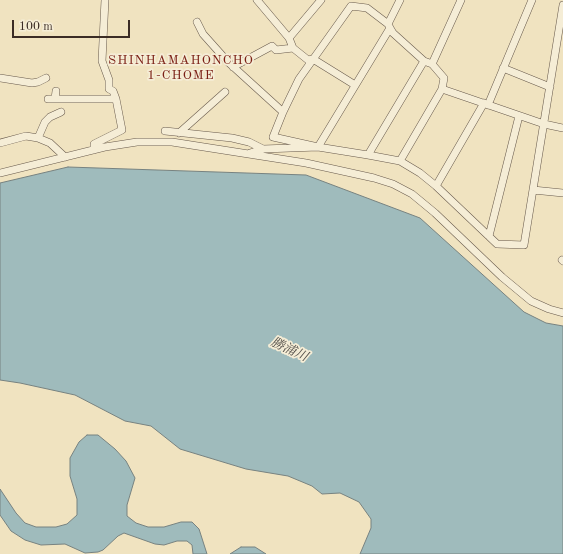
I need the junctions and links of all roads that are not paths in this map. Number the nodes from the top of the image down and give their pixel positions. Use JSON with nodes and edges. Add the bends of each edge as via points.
{"nodes":[{"id":1,"x":105,"y":0,"type":"edge"},
{"id":2,"x":257,"y":0,"type":"edge"},
{"id":3,"x":400,"y":0,"type":"edge"},
{"id":4,"x":461,"y":0,"type":"edge"},
{"id":5,"x":532,"y":0,"type":"edge"},
{"id":6,"x":317,"y":1,"type":"edge"},
{"id":7,"x":563,"y":4,"type":"edge"},
{"id":8,"x":197,"y":22,"type":"dead end"},
{"id":9,"x":389,"y":26,"type":"junction"},
{"id":10,"x":289,"y":38,"type":"junction"},
{"id":11,"x":293,"y":48,"type":"junction"},
{"id":12,"x":314,"y":59,"type":"junction"},
{"id":13,"x":424,"y":61,"type":"junction"},
{"id":14,"x":432,"y":64,"type":"junction"},
{"id":15,"x":233,"y":67,"type":"junction"},
{"id":16,"x":503,"y":68,"type":"junction"},
{"id":17,"x":0,"y":78,"type":"edge"},
{"id":18,"x":46,"y":78,"type":"dead end"},
{"id":19,"x":355,"y":85,"type":"junction"},
{"id":20,"x":550,"y":87,"type":"junction"},
{"id":21,"x":442,"y":89,"type":"junction"},
{"id":22,"x":56,"y":91,"type":"dead end"},
{"id":23,"x":225,"y":92,"type":"dead end"},
{"id":24,"x":116,"y":99,"type":"junction"},
{"id":25,"x":486,"y":104,"type":"junction"},
{"id":26,"x":62,"y":112,"type":"dead end"},
{"id":27,"x":283,"y":112,"type":"junction"},
{"id":28,"x":520,"y":116,"type":"junction"},
{"id":29,"x":544,"y":124,"type":"junction"},
{"id":30,"x":563,"y":128,"type":"edge"},
{"id":31,"x":165,"y":131,"type":"dead end"},
{"id":32,"x":179,"y":133,"type":"junction"},
{"id":33,"x":38,"y":138,"type":"junction"},
{"id":34,"x":0,"y":143,"type":"edge"},
{"id":35,"x":318,"y":147,"type":"junction"},
{"id":36,"x":94,"y":150,"type":"junction"},
{"id":37,"x":263,"y":150,"type":"junction"},
{"id":38,"x":246,"y":154,"type":"junction"},
{"id":39,"x":368,"y":155,"type":"junction"},
{"id":40,"x":65,"y":157,"type":"junction"},
{"id":41,"x":400,"y":162,"type":"junction"},
{"id":42,"x":0,"y":173,"type":"edge"},
{"id":43,"x":436,"y":186,"type":"junction"},
{"id":44,"x":533,"y":190,"type":"junction"},
{"id":45,"x":563,"y":193,"type":"edge"},
{"id":46,"x":489,"y":236,"type":"junction"},
{"id":47,"x":562,"y":312,"type":"edge"}],
"edges":[{"from":1,"to":24,"type":"street","via":[[102,61],[109,80],[109,89],[113,91]]},
{"from":2,"to":10,"type":"street"},
{"from":3,"to":9,"type":"street"},
{"from":4,"to":14,"type":"street"},
{"from":5,"to":16,"type":"street"},
{"from":6,"to":10,"type":"street"},
{"from":7,"to":20,"type":"street"},
{"from":8,"to":15,"type":"street","via":[[202,34]]},
{"from":9,"to":12,"type":"street","via":[[367,8],[351,6]]},
{"from":9,"to":13,"type":"street","via":[[393,33]]},
{"from":9,"to":19,"type":"street"},
{"from":10,"to":11,"type":"street"},
{"from":11,"to":12,"type":"street","via":[[308,60]]},
{"from":11,"to":15,"type":"street","via":[[276,50],[272,46]]},
{"from":12,"to":19,"type":"street"},
{"from":12,"to":27,"type":"street","via":[[299,79]]},
{"from":13,"to":14,"type":"street"},
{"from":13,"to":39,"type":"street"},
{"from":14,"to":21,"type":"street","via":[[444,78]]},
{"from":15,"to":27,"type":"street"},
{"from":16,"to":20,"type":"street"},
{"from":16,"to":25,"type":"street"},
{"from":17,"to":18,"type":"street","via":[[32,83]]},
{"from":19,"to":35,"type":"street"},
{"from":20,"to":29,"type":"street"},
{"from":21,"to":25,"type":"street"},
{"from":21,"to":41,"type":"street"},
{"from":22,"to":24,"type":"street","via":[[52,99],[92,96]]},
{"from":23,"to":32,"type":"street"},
{"from":24,"to":36,"type":"street","via":[[122,130],[94,144]]},
{"from":25,"to":28,"type":"street"},
{"from":25,"to":43,"type":"street"},
{"from":26,"to":33,"type":"street","via":[[45,122]]},
{"from":27,"to":35,"type":"street","via":[[273,137]]},
{"from":28,"to":29,"type":"street"},
{"from":28,"to":46,"type":"street"},
{"from":29,"to":30,"type":"street"},
{"from":29,"to":44,"type":"street"},
{"from":31,"to":32,"type":"street"},
{"from":32,"to":37,"type":"street","via":[[232,138],[249,142]]},
{"from":33,"to":34,"type":"street","via":[[26,136]]},
{"from":33,"to":40,"type":"street","via":[[50,143]]},
{"from":35,"to":37,"type":"street"},
{"from":35,"to":39,"type":"street"},
{"from":36,"to":38,"type":"street","via":[[137,142],[172,142]]},
{"from":36,"to":40,"type":"street"},
{"from":37,"to":38,"type":"street"},
{"from":38,"to":47,"type":"street","via":[[306,163],[393,184],[412,194],[531,301]]},
{"from":39,"to":41,"type":"street"},
{"from":40,"to":42,"type":"street"},
{"from":41,"to":43,"type":"street"},
{"from":43,"to":46,"type":"street"},
{"from":44,"to":45,"type":"street"},
{"from":44,"to":46,"type":"street","via":[[524,245],[497,244]]}]}
